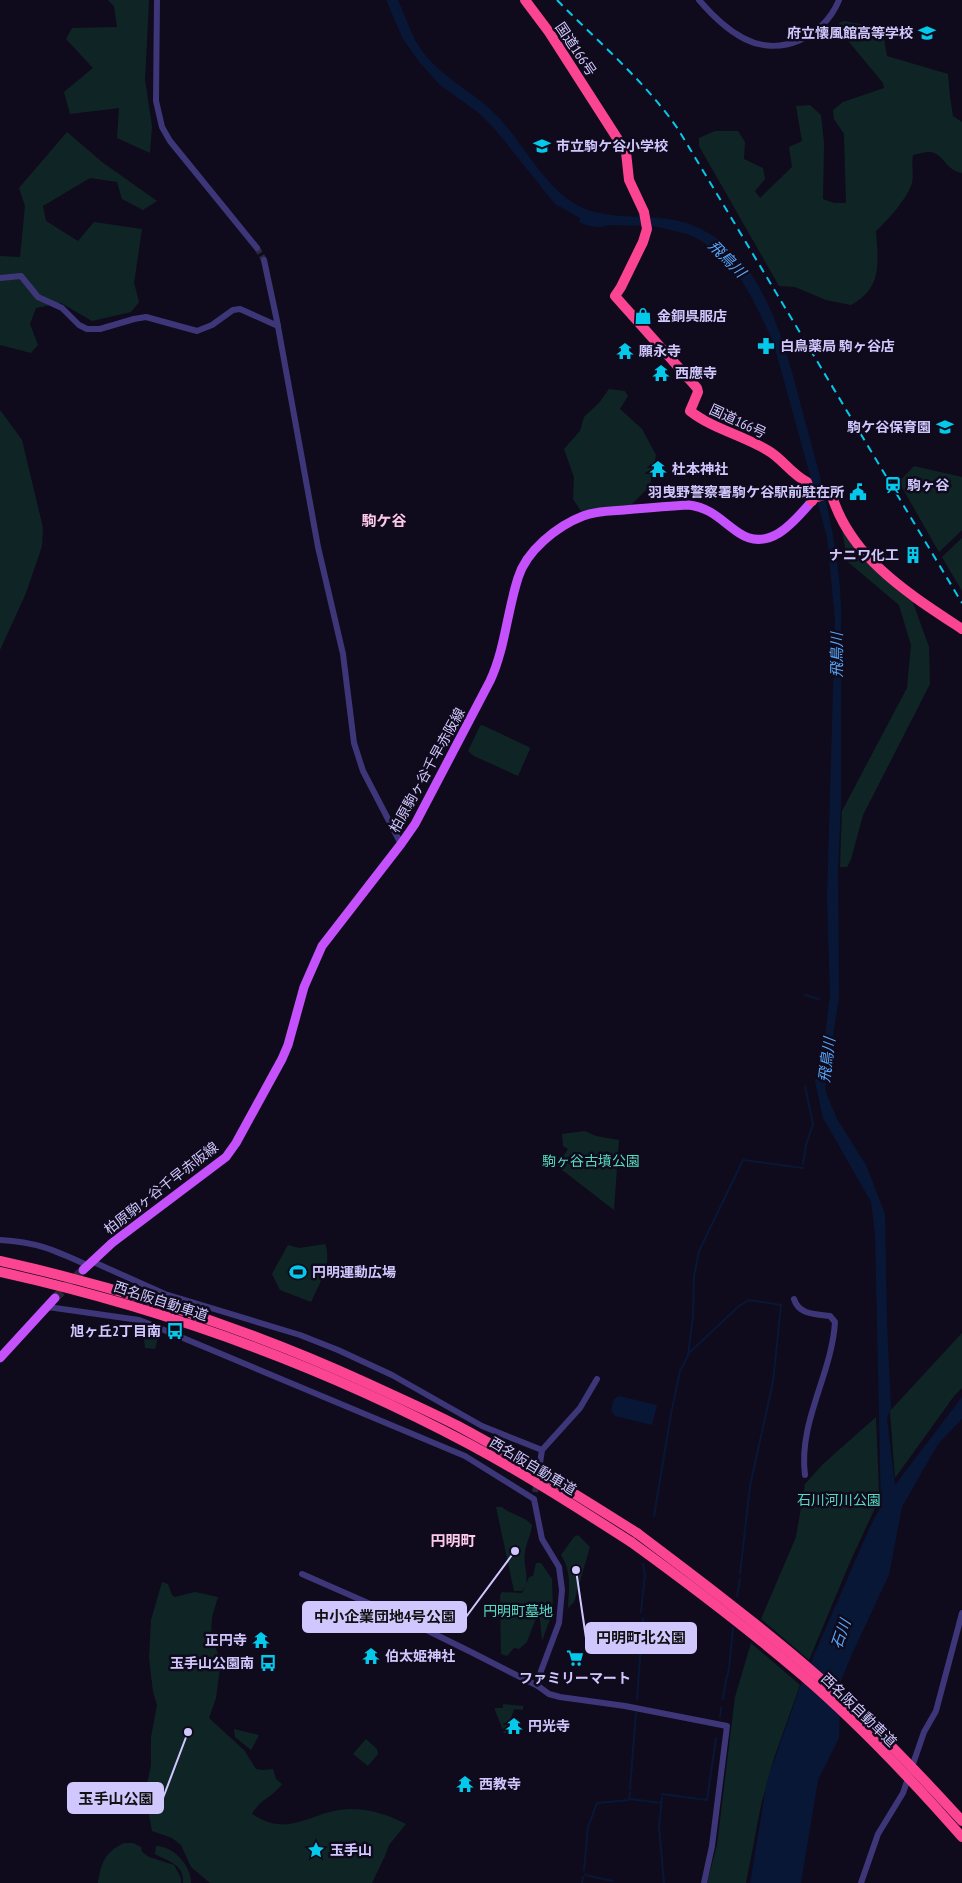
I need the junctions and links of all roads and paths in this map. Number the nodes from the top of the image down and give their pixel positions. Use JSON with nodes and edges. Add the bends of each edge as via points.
{"nodes":[{"id":1,"x":157,"y":0,"type":"edge"},
{"id":2,"x":525,"y":0,"type":"edge"},
{"id":3,"x":698,"y":0,"type":"edge"},
{"id":4,"x":839,"y":0,"type":"edge"},
{"id":5,"x":257,"y":248,"type":"tunnel mouth"},
{"id":6,"x":264,"y":260,"type":"tunnel mouth"},
{"id":7,"x":0,"y":278,"type":"edge"},
{"id":8,"x":278,"y":326,"type":"junction"},
{"id":9,"x":813,"y":500,"type":"junction"},
{"id":10,"x":962,"y":629,"type":"edge"},
{"id":11,"x":401,"y":844,"type":"junction"},
{"id":12,"x":0,"y":1240,"type":"edge"},
{"id":13,"x":0,"y":1261,"type":"edge"},
{"id":14,"x":87,"y":1265,"type":"junction"},
{"id":15,"x":0,"y":1272,"type":"edge"},
{"id":16,"x":55,"y":1298,"type":"tunnel mouth"},
{"id":17,"x":794,"y":1299,"type":"dead end"},
{"id":18,"x":48,"y":1307,"type":"junction"},
{"id":19,"x":0,"y":1358,"type":"edge"},
{"id":20,"x":597,"y":1379,"type":"dead end"},
{"id":21,"x":542,"y":1450,"type":"junction"},
{"id":22,"x":540,"y":1463,"type":"dead end"},
{"id":23,"x":805,"y":1475,"type":"dead end"},
{"id":24,"x":302,"y":1574,"type":"dead end"},
{"id":25,"x":962,"y":1613,"type":"edge"},
{"id":26,"x":538,"y":1686,"type":"junction"},
{"id":27,"x":962,"y":1821,"type":"edge"},
{"id":28,"x":962,"y":1837,"type":"edge"},
{"id":29,"x":704,"y":1883,"type":"edge"},
{"id":30,"x":861,"y":1883,"type":"edge"}],
"edges":[{"from":1,"to":5,"type":"street","via":[[156,101],[162,127]]},
{"from":2,"to":9,"type":"highway","name":"国道166号","via":[[626,152],[629,180],[644,214],[646,228],[643,242],[615,296],[697,388],[690,411],[702,420],[776,455],[807,482]]},
{"from":3,"to":4,"type":"street","via":[[734,33],[752,42],[771,46],[796,42],[815,32]]},
{"from":6,"to":8,"type":"street"},
{"from":7,"to":8,"type":"street","via":[[21,276],[38,297],[62,308],[87,329],[100,329],[146,317],[197,331],[240,309]]},
{"from":8,"to":11,"type":"street","via":[[318,547],[343,654],[354,743],[363,771]]},
{"from":9,"to":10,"type":"highway","via":[[831,493],[842,522],[881,570]]},
{"from":9,"to":11,"type":"main road","name":"柏原駒ヶ谷千早赤阪線","via":[[792,524],[768,538],[740,534],[709,510],[689,505],[584,515],[547,538],[523,563],[497,667],[431,795]]},
{"from":11,"to":14,"type":"main road","name":"柏原駒ヶ谷千早赤阪線","via":[[322,946],[307,980],[282,1060],[232,1149],[220,1162]]},
{"from":12,"to":14,"type":"street","via":[[48,1247]]},
{"from":13,"to":27,"type":"highway","name":"西名阪自動車道","bridge":true,"via":[[132,1294],[316,1360],[457,1426],[522,1462],[637,1533],[749,1618],[813,1672],[903,1758]]},
{"from":14,"to":21,"type":"street","via":[[338,1350],[392,1375],[482,1426]]},
{"from":15,"to":28,"type":"highway","name":"西名阪自動車道","bridge":true,"via":[[84,1292],[178,1320],[271,1353],[360,1391],[471,1445],[562,1498],[631,1542],[802,1675],[865,1734]]},
{"from":16,"to":18,"type":"main road"},
{"from":17,"to":23,"type":"street","via":[[801,1311],[830,1316],[835,1322],[829,1356],[808,1425]]},
{"from":18,"to":19,"type":"main road"},
{"from":18,"to":26,"type":"street","via":[[139,1320],[152,1325],[465,1456],[535,1496],[542,1539],[559,1566],[562,1590],[559,1623]]},
{"from":20,"to":21,"type":"street","via":[[580,1408]]},
{"from":21,"to":22,"type":"street"},
{"from":24,"to":26,"type":"street"},
{"from":25,"to":30,"type":"street","via":[[936,1711],[924,1732],[903,1793],[878,1834]]},
{"from":26,"to":29,"type":"street","via":[[560,1697],[728,1726]]}]}
